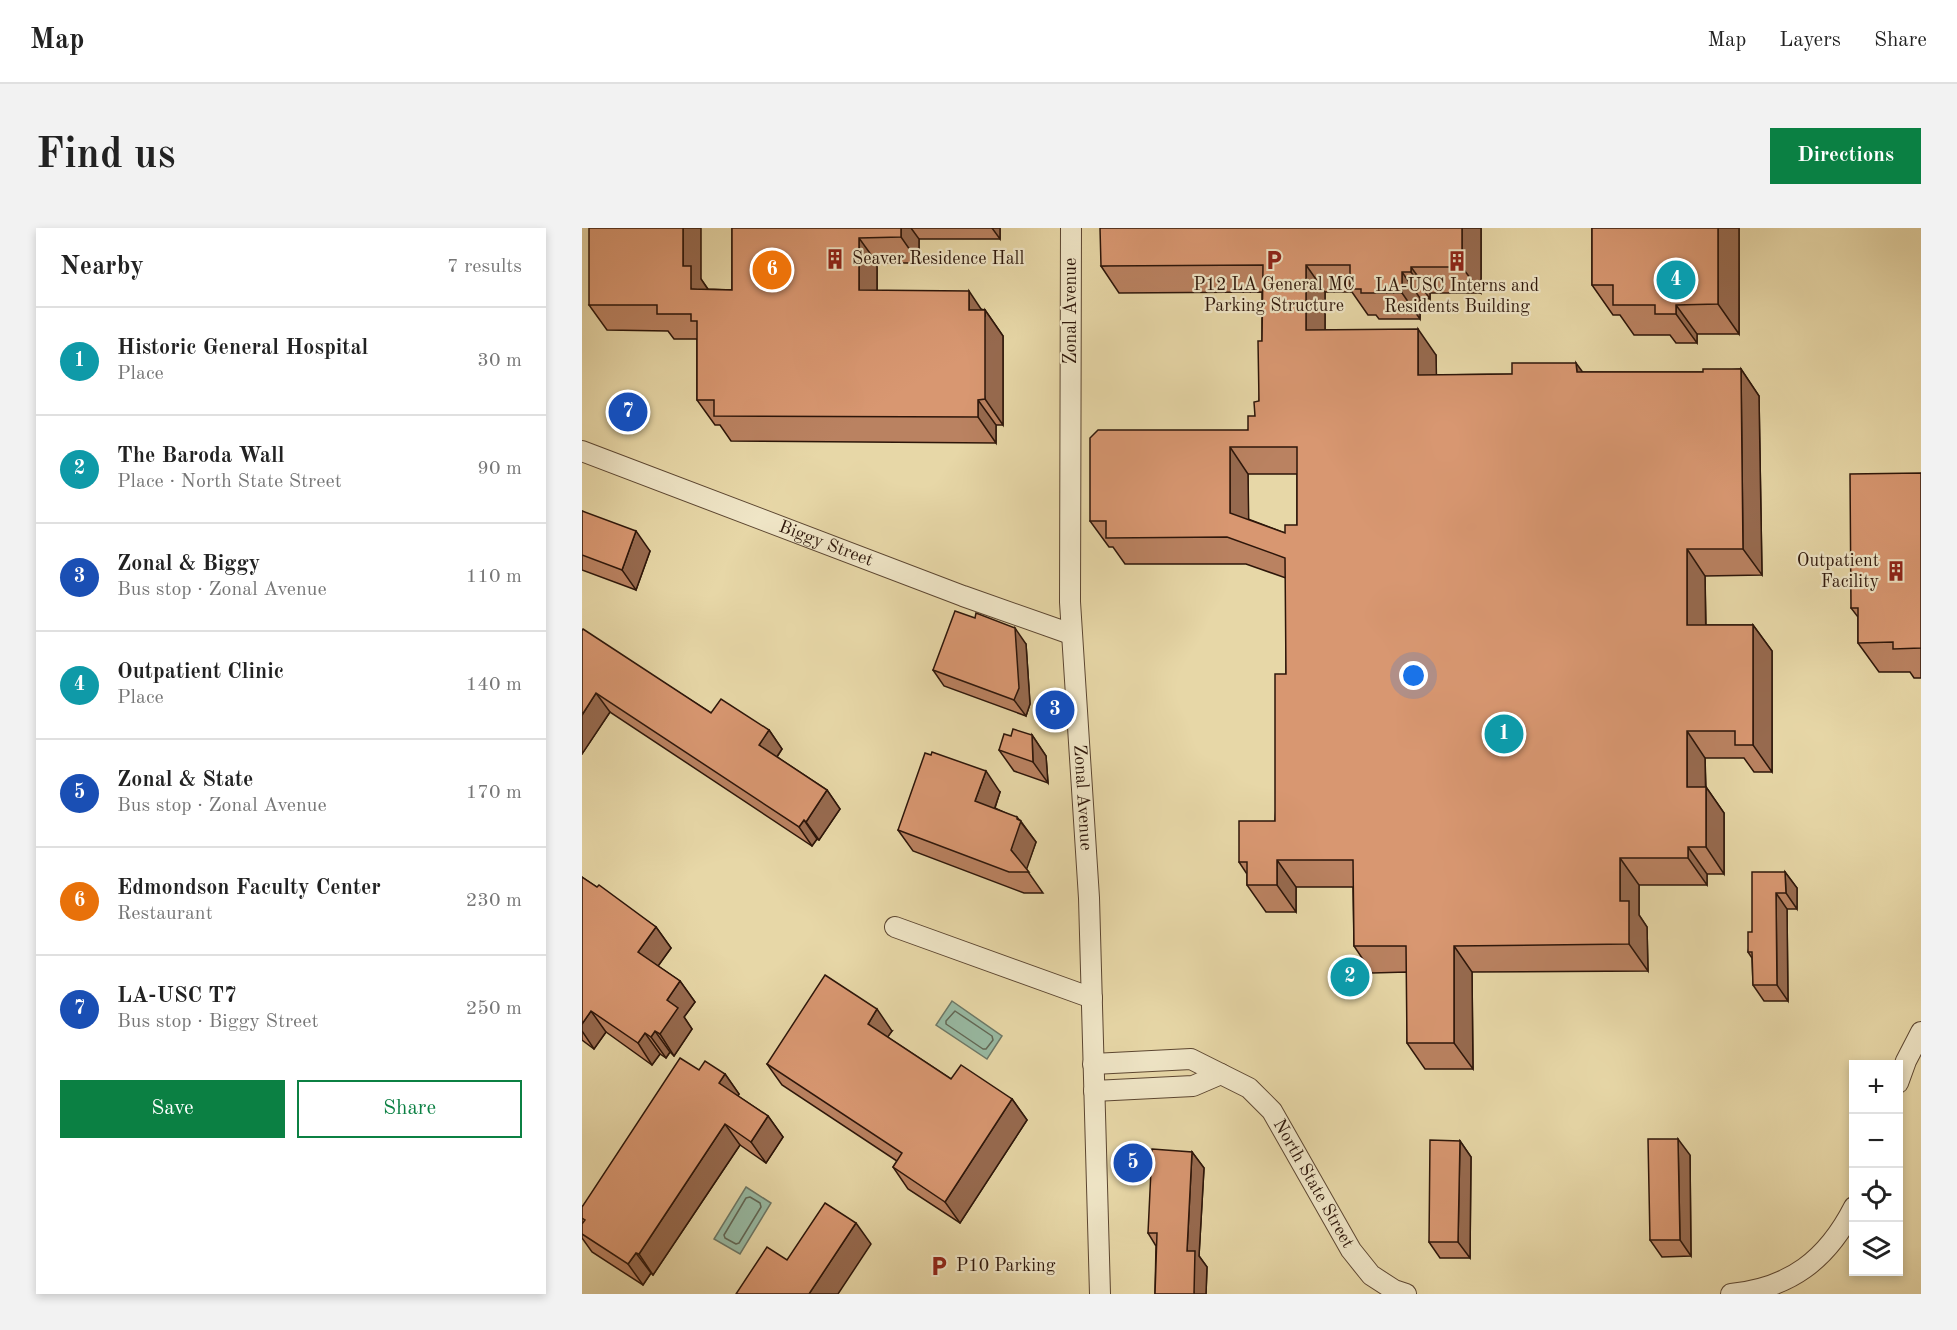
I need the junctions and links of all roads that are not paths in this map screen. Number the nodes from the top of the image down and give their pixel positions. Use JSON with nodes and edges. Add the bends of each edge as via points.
{"nodes":[{"id":1,"x":1071,"y":228,"type":"edge"},
{"id":2,"x":582,"y":451,"type":"edge"},
{"id":3,"x":1071,"y":634,"type":"junction"},
{"id":4,"x":895,"y":927,"type":"dead end"},
{"id":5,"x":1092,"y":998,"type":"junction"},
{"id":6,"x":1921,"y":1032,"type":"edge"},
{"id":7,"x":1093,"y":1064,"type":"junction"},
{"id":8,"x":1903,"y":1070,"type":"edge"},
{"id":9,"x":1221,"y":1074,"type":"junction"},
{"id":10,"x":1094,"y":1091,"type":"junction"},
{"id":11,"x":1849,"y":1218,"type":"edge"},
{"id":12,"x":1100,"y":1294,"type":"edge"},
{"id":13,"x":1406,"y":1294,"type":"edge"},
{"id":14,"x":1731,"y":1294,"type":"edge"}],
"edges":[{"from":1,"to":3,"type":"street","name":"Zonal Avenue"},
{"from":2,"to":3,"type":"street","name":"Biggy Street"},
{"from":3,"to":5,"type":"street","name":"Zonal Avenue"},
{"from":4,"to":5,"type":"street"},
{"from":5,"to":7,"type":"street","name":"Zonal Avenue"},
{"from":6,"to":8,"type":"street"},
{"from":7,"to":9,"type":"street","name":"North State Street","via":[[1191,1059]]},
{"from":7,"to":10,"type":"street","name":"Zonal Avenue"},
{"from":9,"to":10,"type":"street","via":[[1193,1086]]},
{"from":9,"to":13,"type":"street","name":"North State Street","via":[[1250,1088],[1272,1111],[1351,1250],[1371,1275]]},
{"from":10,"to":12,"type":"street","name":"Zonal Avenue"},
{"from":11,"to":14,"type":"street","via":[[1818,1259],[1757,1291]]}]}
